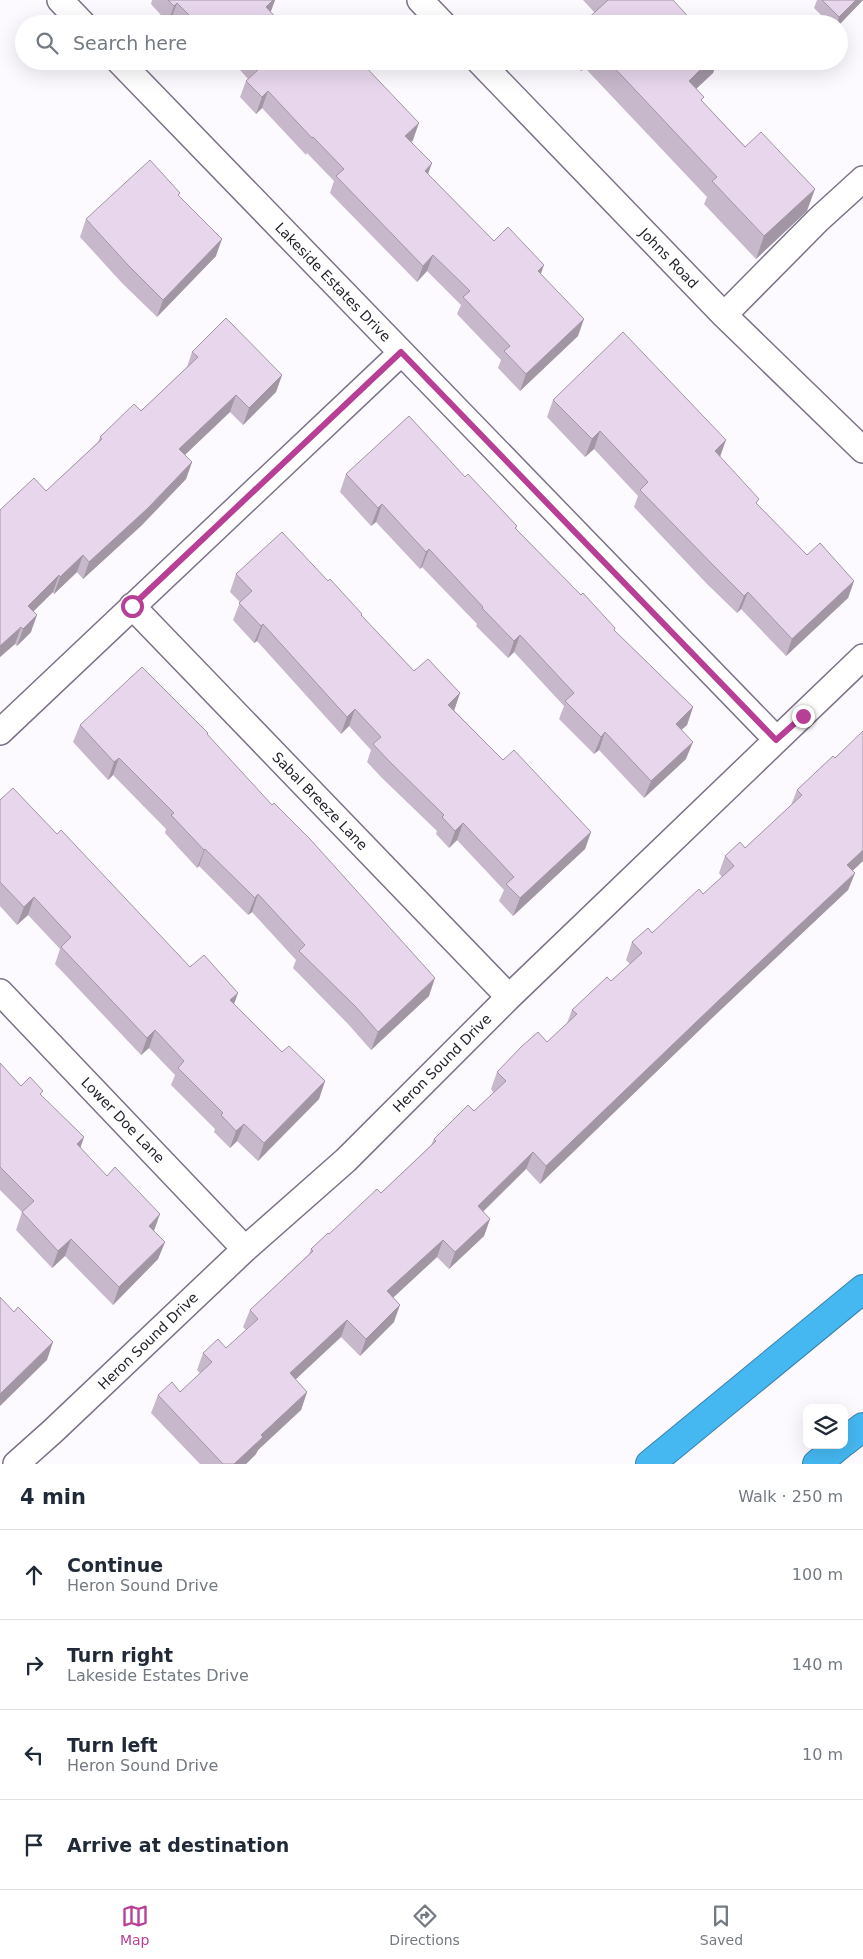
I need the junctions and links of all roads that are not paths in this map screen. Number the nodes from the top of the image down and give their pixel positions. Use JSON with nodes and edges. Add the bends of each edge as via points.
{"nodes":[{"id":1,"x":60,"y":0,"type":"edge"},
{"id":2,"x":420,"y":0,"type":"edge"},
{"id":3,"x":74,"y":15,"type":"edge"},
{"id":4,"x":434,"y":15,"type":"edge"},
{"id":5,"x":128,"y":70,"type":"edge"},
{"id":6,"x":488,"y":70,"type":"edge"},
{"id":7,"x":863,"y":179,"type":"edge"},
{"id":8,"x":724,"y":314,"type":"junction"},
{"id":9,"x":401,"y":352,"type":"junction"},
{"id":10,"x":863,"y":450,"type":"edge"},
{"id":11,"x":132,"y":606,"type":"junction"},
{"id":12,"x":863,"y":657,"type":"edge"},
{"id":13,"x":0,"y":732,"type":"edge"},
{"id":14,"x":776,"y":740,"type":"junction"},
{"id":15,"x":0,"y":992,"type":"edge"},
{"id":16,"x":508,"y":997,"type":"junction"},
{"id":17,"x":245,"y":1248,"type":"junction"},
{"id":18,"x":863,"y":1289,"type":"edge"},
{"id":19,"x":863,"y":1427,"type":"edge"},
{"id":20,"x":848,"y":1439,"type":"edge"},
{"id":21,"x":835,"y":1449,"type":"edge"},
{"id":22,"x":16,"y":1464,"type":"edge"},
{"id":23,"x":650,"y":1464,"type":"edge"},
{"id":24,"x":817,"y":1464,"type":"edge"}],
"edges":[{"from":1,"to":3,"type":"street"},
{"from":2,"to":4,"type":"street"},
{"from":5,"to":9,"type":"street","name":"Lakeside Estates Drive"},
{"from":6,"to":8,"type":"street","name":"Johns Road"},
{"from":7,"to":8,"type":"street"},
{"from":8,"to":10,"type":"street","name":"Johns Road"},
{"from":9,"to":11,"type":"street"},
{"from":9,"to":14,"type":"street","name":"Lakeside Estates Drive"},
{"from":11,"to":13,"type":"street"},
{"from":11,"to":16,"type":"street","name":"Sabal Breeze Lane"},
{"from":12,"to":14,"type":"street","name":"Heron Sound Drive"},
{"from":14,"to":16,"type":"street","name":"Heron Sound Drive"},
{"from":15,"to":17,"type":"street","name":"Lower Doe Lane"},
{"from":16,"to":17,"type":"street","name":"Heron Sound Drive","via":[[346,1160]]},
{"from":17,"to":22,"type":"street","name":"Heron Sound Drive"},
{"from":18,"to":23,"type":"highway"},
{"from":19,"to":20,"type":"highway"},
{"from":21,"to":24,"type":"highway"}]}
